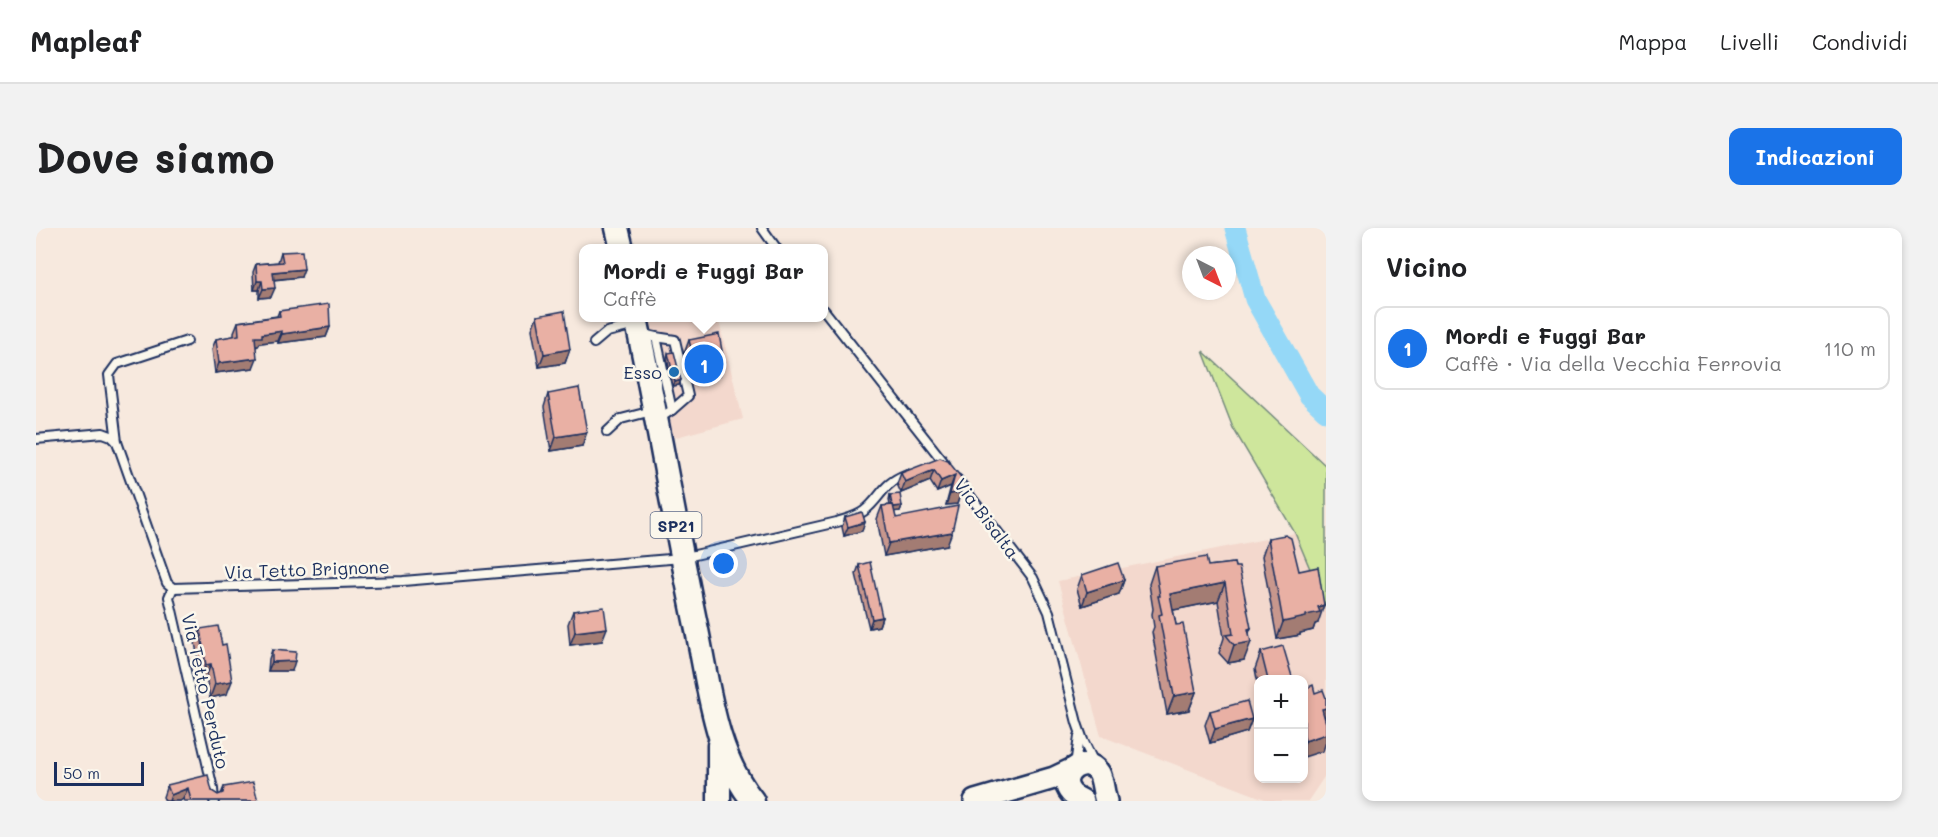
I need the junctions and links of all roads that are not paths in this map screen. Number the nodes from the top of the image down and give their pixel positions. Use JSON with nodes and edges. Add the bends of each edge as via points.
{"nodes":[{"id":1,"x":617,"y":228,"type":"edge"},
{"id":2,"x":762,"y":228,"type":"edge"},
{"id":3,"x":620,"y":244,"type":"edge"},
{"id":4,"x":773,"y":244,"type":"edge"},
{"id":5,"x":828,"y":315,"type":"edge"},
{"id":6,"x":642,"y":328,"type":"edge"},
{"id":7,"x":188,"y":341,"type":"dead end"},
{"id":8,"x":594,"y":344,"type":"dead end"},
{"id":9,"x":661,"y":414,"type":"junction"},
{"id":10,"x":607,"y":432,"type":"dead end"},
{"id":11,"x":36,"y":439,"type":"edge"},
{"id":12,"x":117,"y":442,"type":"junction"},
{"id":13,"x":942,"y":460,"type":"junction"},
{"id":14,"x":933,"y":464,"type":"edge"},
{"id":15,"x":914,"y":471,"type":"edge"},
{"id":16,"x":681,"y":558,"type":"junction"},
{"id":17,"x":173,"y":588,"type":"junction"},
{"id":18,"x":1077,"y":723,"type":"junction"},
{"id":19,"x":719,"y":732,"type":"junction"},
{"id":20,"x":1073,"y":768,"type":"junction"},
{"id":21,"x":1028,"y":786,"type":"junction"},
{"id":22,"x":1102,"y":786,"type":"edge"},
{"id":23,"x":1079,"y":798,"type":"edge"},
{"id":24,"x":214,"y":801,"type":"edge"},
{"id":25,"x":720,"y":801,"type":"edge"},
{"id":26,"x":753,"y":801,"type":"edge"},
{"id":27,"x":975,"y":801,"type":"edge"}],
"edges":[{"from":1,"to":3,"type":"main road"},
{"from":2,"to":4,"type":"lane"},
{"from":5,"to":13,"type":"lane","name":"Via Bisalta"},
{"from":6,"to":8,"type":"lane","via":[[607,332]]},
{"from":6,"to":9,"type":"main road","number":"SP21"},
{"from":6,"to":9,"type":"lane","via":[[675,340],[688,396]]},
{"from":7,"to":12,"type":"lane","via":[[117,364],[109,375]]},
{"from":9,"to":10,"type":"lane","via":[[621,419]]},
{"from":9,"to":16,"type":"main road","number":"SP21"},
{"from":11,"to":12,"type":"lane","via":[[103,433]]},
{"from":12,"to":17,"type":"lane","via":[[167,583]]},
{"from":13,"to":14,"type":"lane"},
{"from":13,"to":18,"type":"lane","name":"Via Bisalta","via":[[1033,578],[1049,612]]},
{"from":15,"to":16,"type":"lane","name":"Via Tetto Brignone","via":[[888,483],[860,514]]},
{"from":16,"to":17,"type":"lane","name":"Via Tetto Brignone","via":[[403,581]]},
{"from":16,"to":19,"type":"main road","number":"SP21"},
{"from":17,"to":24,"type":"lane","name":"Via Tetto Perduto","via":[[169,597]]},
{"from":18,"to":20,"type":"lane","name":"Via Bisalta","via":[[1079,743]]},
{"from":18,"to":22,"type":"lane","name":"Via Bisalta"},
{"from":19,"to":25,"type":"main road","number":"SP21"},
{"from":19,"to":26,"type":"main road","number":"SP21","via":[[729,760]]},
{"from":20,"to":21,"type":"main road"},
{"from":20,"to":22,"type":"main road","via":[[1085,764],[1095,768]]},
{"from":20,"to":23,"type":"main road","name":"Via Bisalta","via":[[1067,787]]},
{"from":21,"to":23,"type":"main road","via":[[1051,788]]},
{"from":21,"to":27,"type":"main road"},
{"from":22,"to":23,"type":"main road","via":[[1092,797]]}]}
